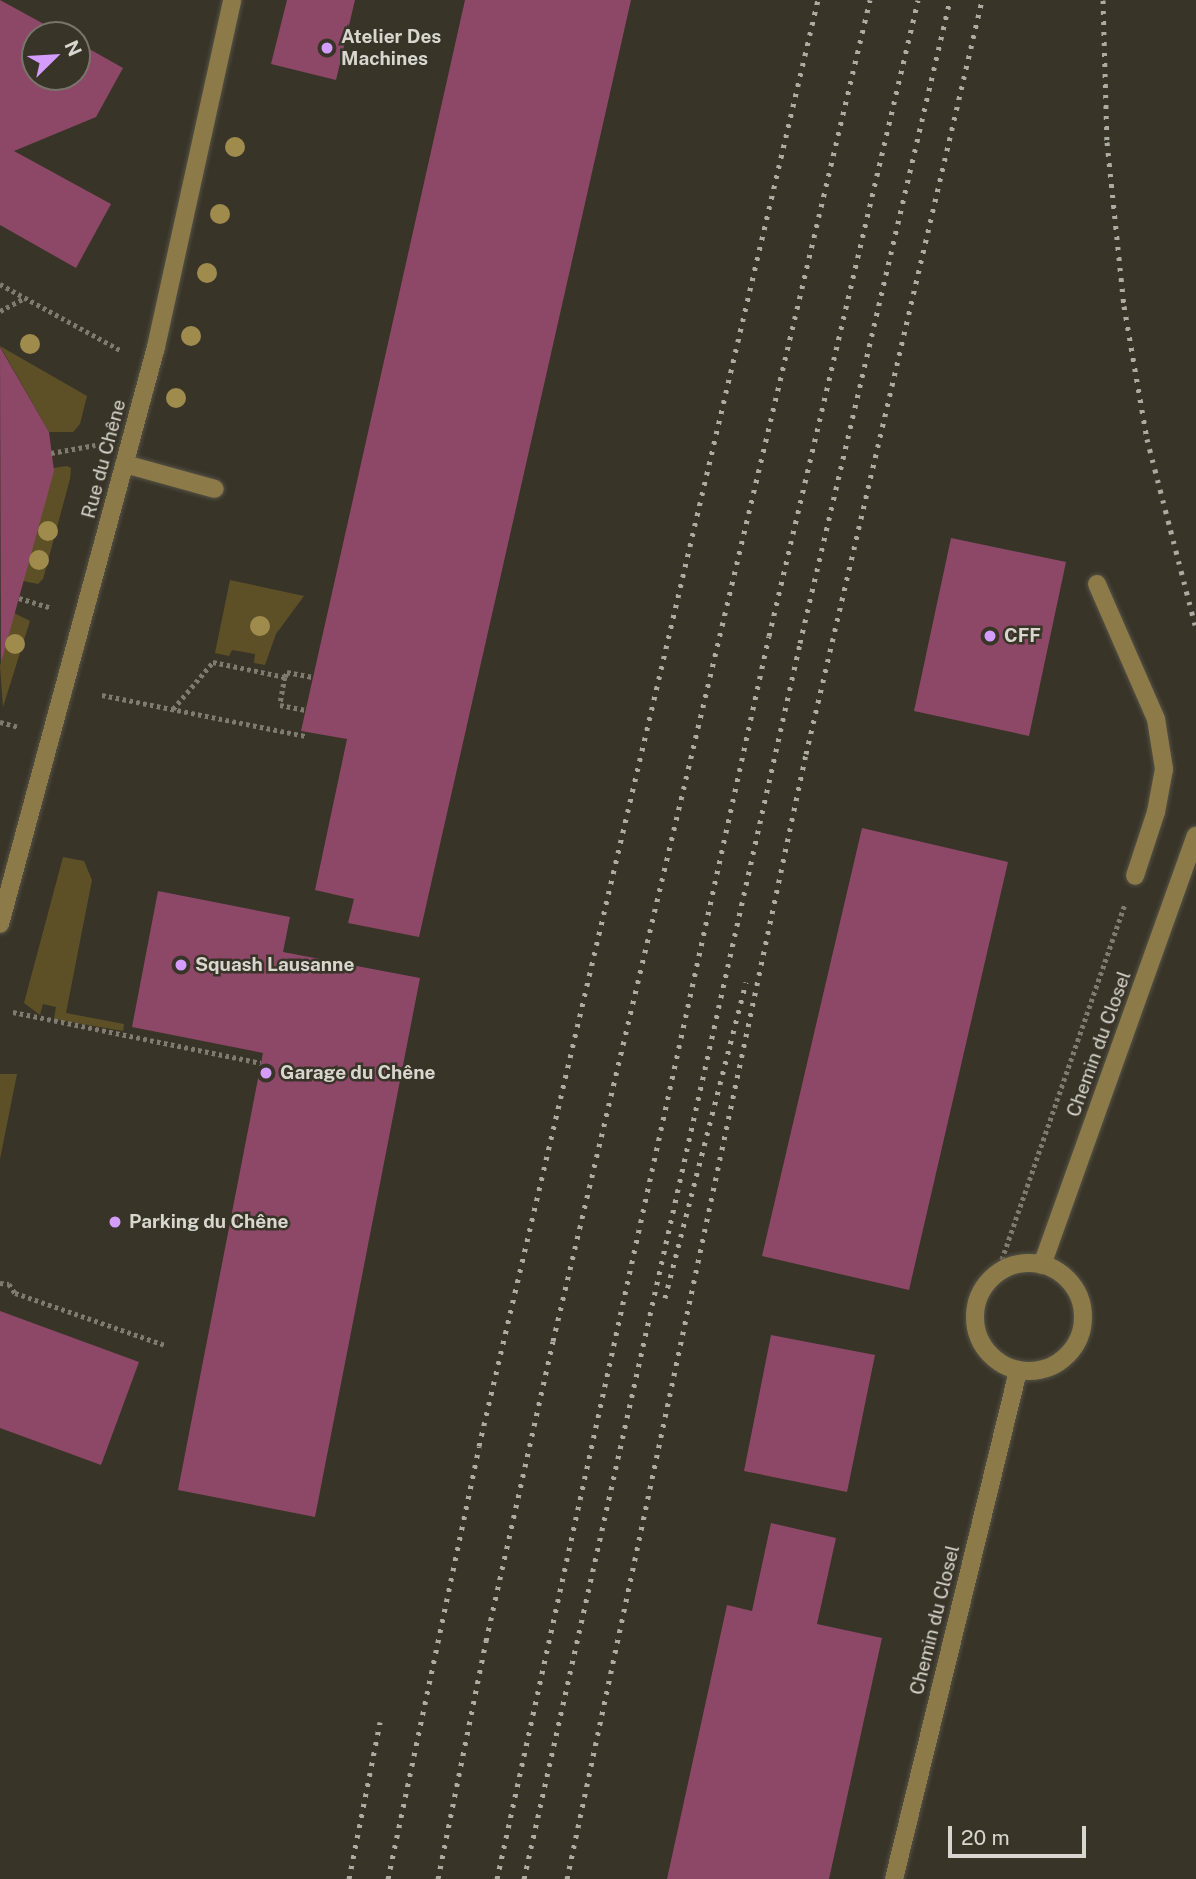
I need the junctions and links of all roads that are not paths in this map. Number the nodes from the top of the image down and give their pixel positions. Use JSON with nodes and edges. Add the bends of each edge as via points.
{"nodes":[{"id":1,"x":232,"y":0,"type":"edge"},
{"id":2,"x":125,"y":464,"type":"junction"},
{"id":3,"x":215,"y":489,"type":"dead end"},
{"id":4,"x":1097,"y":584,"type":"dead end"},
{"id":5,"x":1196,"y":836,"type":"edge"},
{"id":6,"x":1135,"y":876,"type":"road end"},
{"id":7,"x":0,"y":924,"type":"edge"},
{"id":8,"x":1042,"y":1265,"type":"junction"},
{"id":9,"x":1018,"y":1371,"type":"junction"},
{"id":10,"x":894,"y":1879,"type":"edge"}],
"edges":[{"from":1,"to":2,"type":"street","name":"Rue du Chêne","via":[[156,347]]},
{"from":2,"to":3,"type":"street"},
{"from":2,"to":7,"type":"street","name":"Rue du Chêne"},
{"from":4,"to":6,"type":"street","via":[[1156,719],[1164,769]]},
{"from":5,"to":8,"type":"street","name":"Chemin du Closel"},
{"from":8,"to":9,"type":"street","via":[[1063,1275],[1075,1289],[1083,1323],[1078,1341],[1053,1367]]},
{"from":8,"to":9,"type":"street","via":[[1012,1265],[996,1273],[976,1302],[978,1338],[1000,1365]]},
{"from":9,"to":10,"type":"street","name":"Chemin du Closel"}]}
